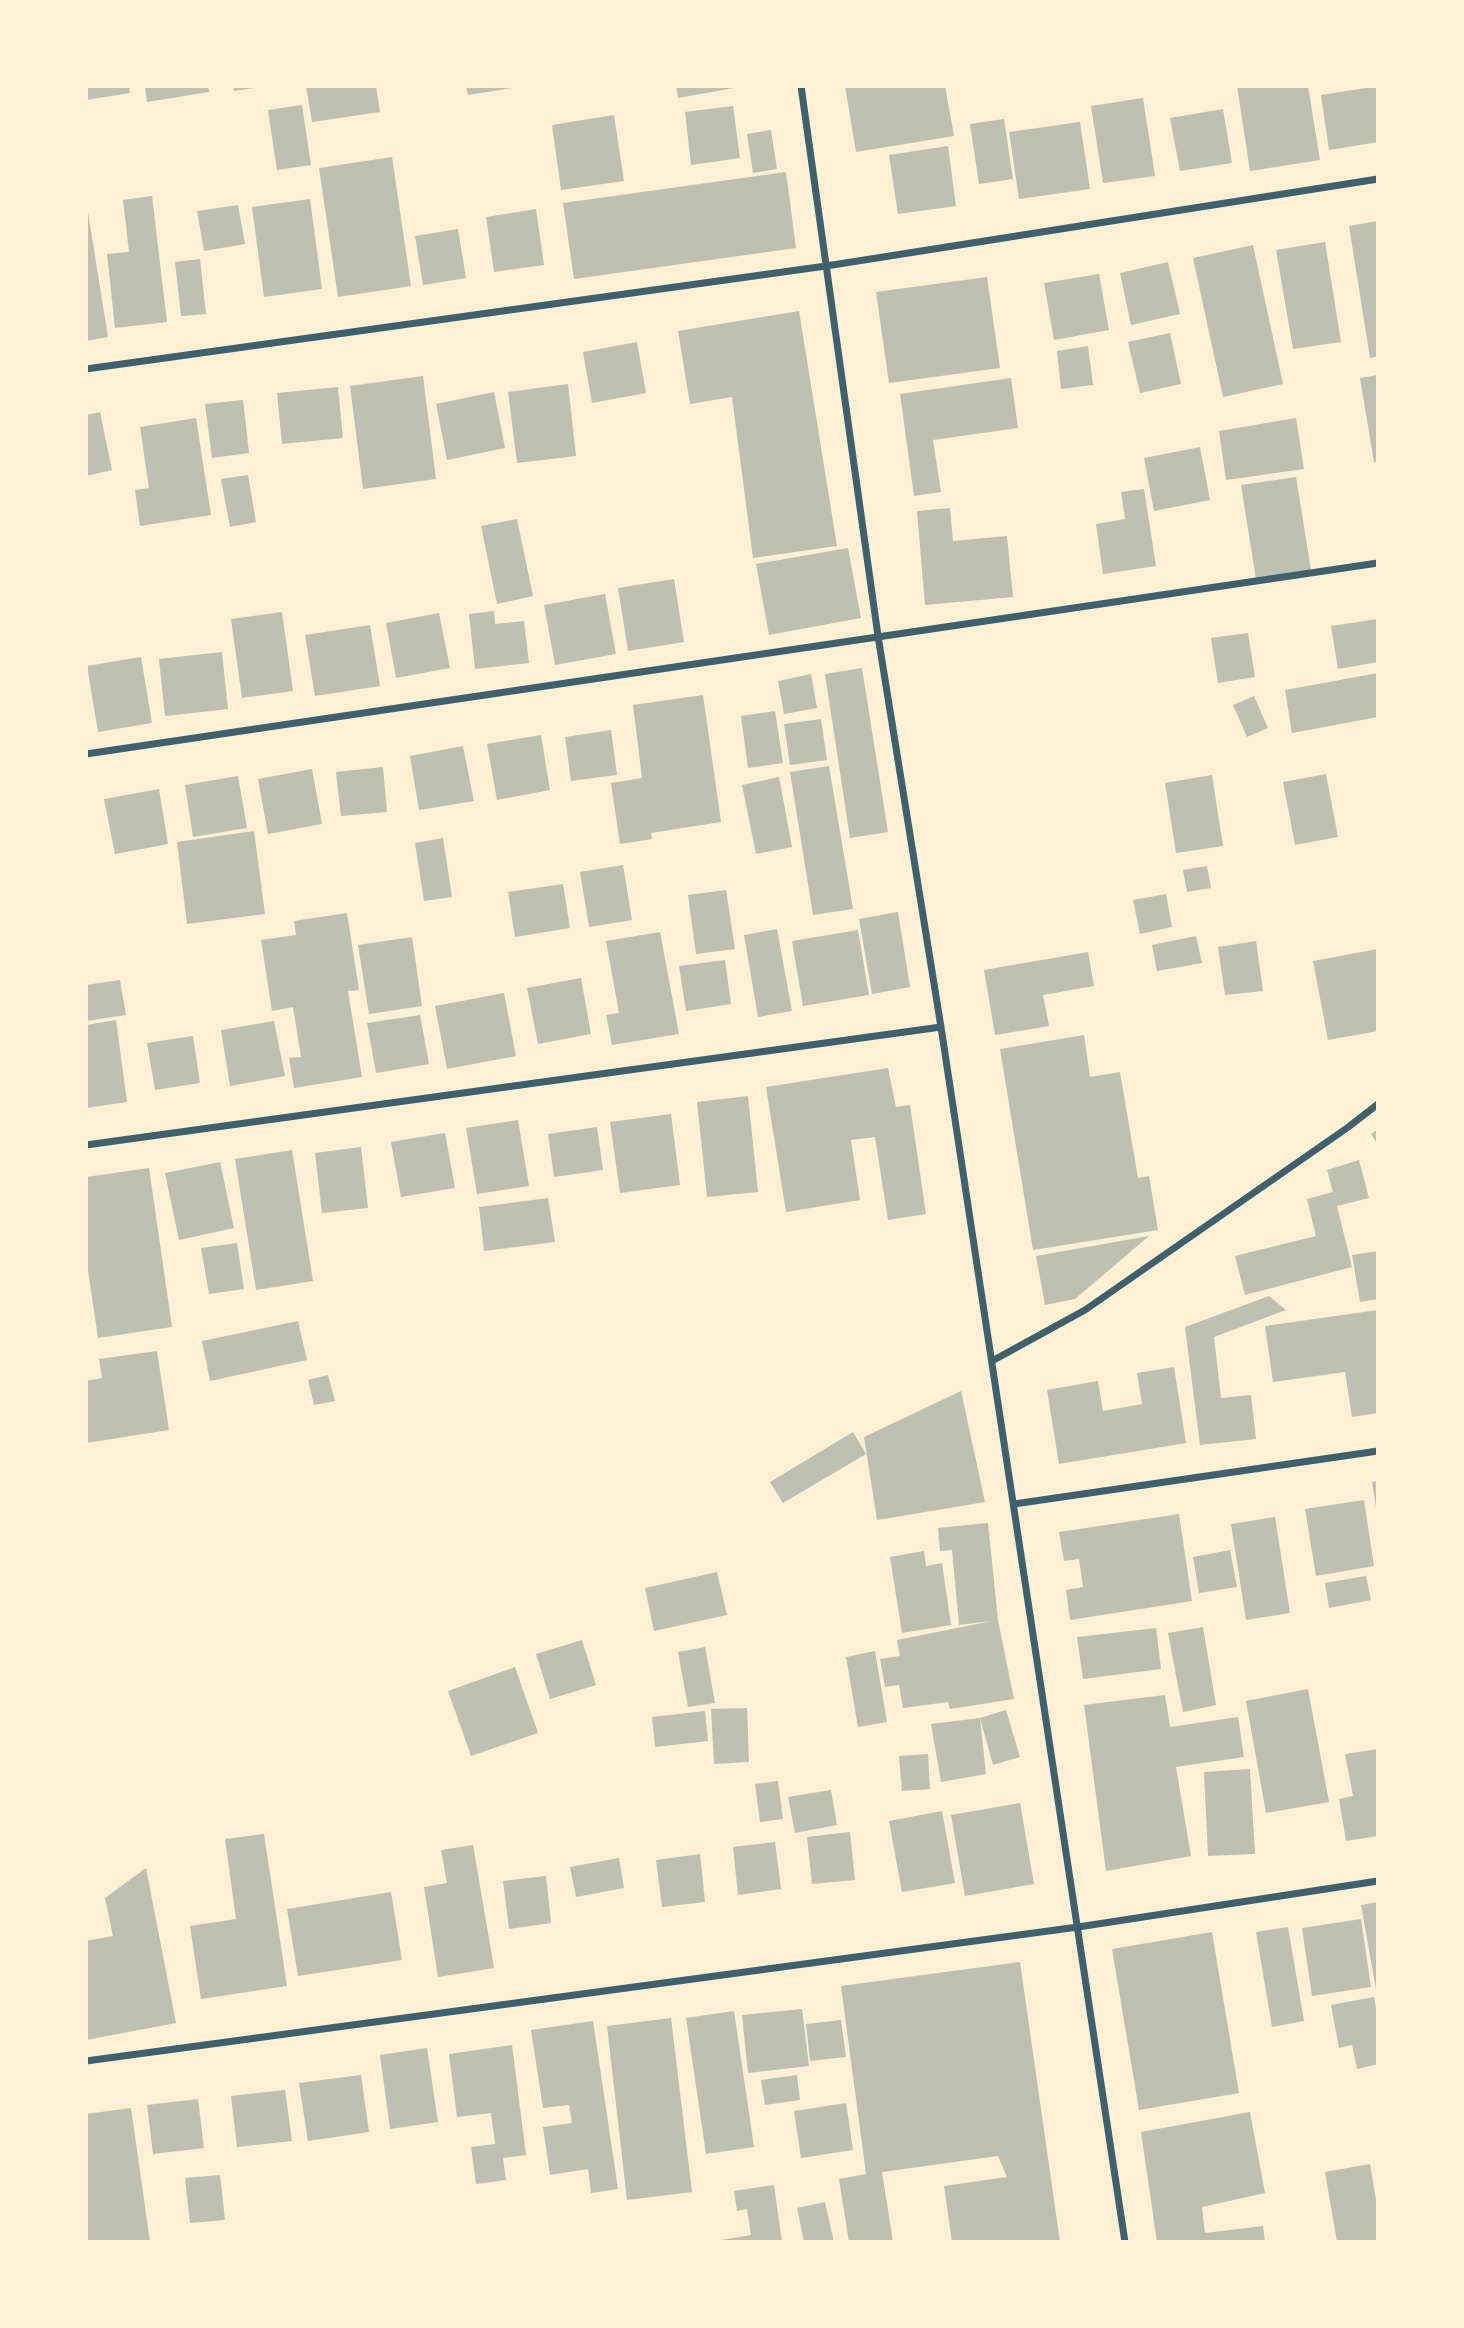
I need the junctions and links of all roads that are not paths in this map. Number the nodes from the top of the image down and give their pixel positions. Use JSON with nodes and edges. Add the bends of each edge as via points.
{"nodes":[{"id":1,"x":800,"y":86,"type":"edge"},
{"id":2,"x":1378,"y":178,"type":"edge"},
{"id":3,"x":826,"y":266,"type":"junction"},
{"id":4,"x":86,"y":369,"type":"edge"},
{"id":5,"x":1378,"y":563,"type":"edge"},
{"id":6,"x":878,"y":636,"type":"junction"},
{"id":7,"x":86,"y":754,"type":"edge"},
{"id":8,"x":942,"y":1027,"type":"junction"},
{"id":9,"x":1378,"y":1104,"type":"edge"},
{"id":10,"x":86,"y":1145,"type":"edge"},
{"id":11,"x":992,"y":1361,"type":"junction"},
{"id":12,"x":1378,"y":1451,"type":"edge"},
{"id":13,"x":1013,"y":1504,"type":"junction"},
{"id":14,"x":1378,"y":1881,"type":"edge"},
{"id":15,"x":1078,"y":1927,"type":"junction"},
{"id":16,"x":86,"y":2061,"type":"edge"},
{"id":17,"x":1125,"y":2242,"type":"edge"}],
"edges":[{"from":1,"to":3,"type":"street"},
{"from":2,"to":3,"type":"street"},
{"from":3,"to":4,"type":"street"},
{"from":3,"to":6,"type":"street"},
{"from":5,"to":6,"type":"street"},
{"from":6,"to":7,"type":"street"},
{"from":6,"to":8,"type":"street"},
{"from":8,"to":10,"type":"street"},
{"from":8,"to":11,"type":"street"},
{"from":9,"to":11,"type":"street","via":[[1086,1310]]},
{"from":11,"to":13,"type":"street"},
{"from":12,"to":13,"type":"street"},
{"from":13,"to":15,"type":"street"},
{"from":14,"to":15,"type":"street"},
{"from":15,"to":16,"type":"street"},
{"from":15,"to":17,"type":"street"}]}
